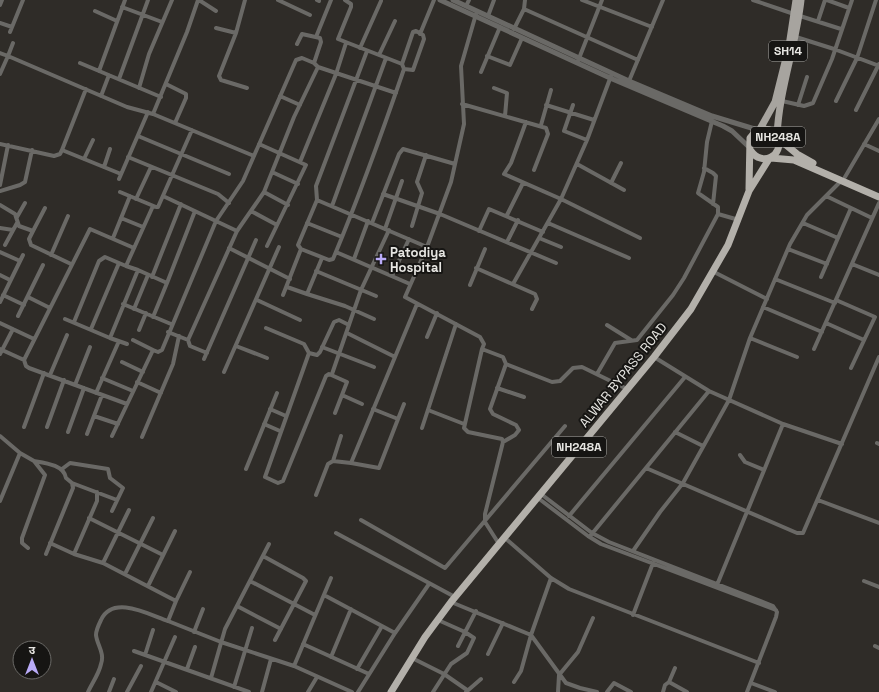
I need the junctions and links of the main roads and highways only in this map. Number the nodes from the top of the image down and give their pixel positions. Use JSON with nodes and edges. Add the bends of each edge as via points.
{"nodes":[{"id":1,"x":796,"y":0,"type":"edge"},
{"id":2,"x":801,"y":0,"type":"edge"},
{"id":3,"x":797,"y":15,"type":"junction"},
{"id":4,"x":779,"y":101,"type":"junction"},
{"id":5,"x":759,"y":130,"type":"junction"},
{"id":6,"x":778,"y":137,"type":"junction"},
{"id":7,"x":750,"y":149,"type":"junction"},
{"id":8,"x":770,"y":158,"type":"junction"},
{"id":9,"x":843,"y":178,"type":"junction"},
{"id":10,"x":749,"y":191,"type":"junction"},
{"id":11,"x":879,"y":192,"type":"edge"},
{"id":12,"x":879,"y":197,"type":"edge"},
{"id":13,"x":391,"y":692,"type":"edge"}],
"edges":[{"from":1,"to":3,"type":"main road","number":"SH14"},
{"from":2,"to":3,"type":"main road","number":"SH14"},
{"from":3,"to":4,"type":"main road","number":"SH14"},
{"from":3,"to":4,"type":"main road","number":"SH14","via":[[796,38]]},
{"from":4,"to":5,"type":"main road","number":"SH14"},
{"from":4,"to":6,"type":"main road","number":"SH14"},
{"from":5,"to":6,"type":"highway","number":"NH248A","via":[[769,129]]},
{"from":5,"to":7,"type":"highway","number":"NH248A","via":[[750,138]]},
{"from":6,"to":8,"type":"highway","number":"NH248A","via":[[779,148]]},
{"from":6,"to":9,"type":"highway","number":"NH248A","via":[[804,158]]},
{"from":7,"to":8,"type":"highway","number":"NH248A","via":[[755,156],[762,159]]},
{"from":7,"to":10,"type":"highway","number":"NH248A"},
{"from":8,"to":9,"type":"highway","number":"NH248A","via":[[794,160]]},
{"from":8,"to":10,"type":"highway","number":"NH248A"},
{"from":9,"to":11,"type":"highway","number":"NH248A"},
{"from":9,"to":12,"type":"highway","number":"NH248A"},
{"from":10,"to":13,"type":"highway","name":"ALWAR BYPASS ROAD","number":"NH248A","via":[[739,220],[714,272],[687,315],[453,600]]}]}
